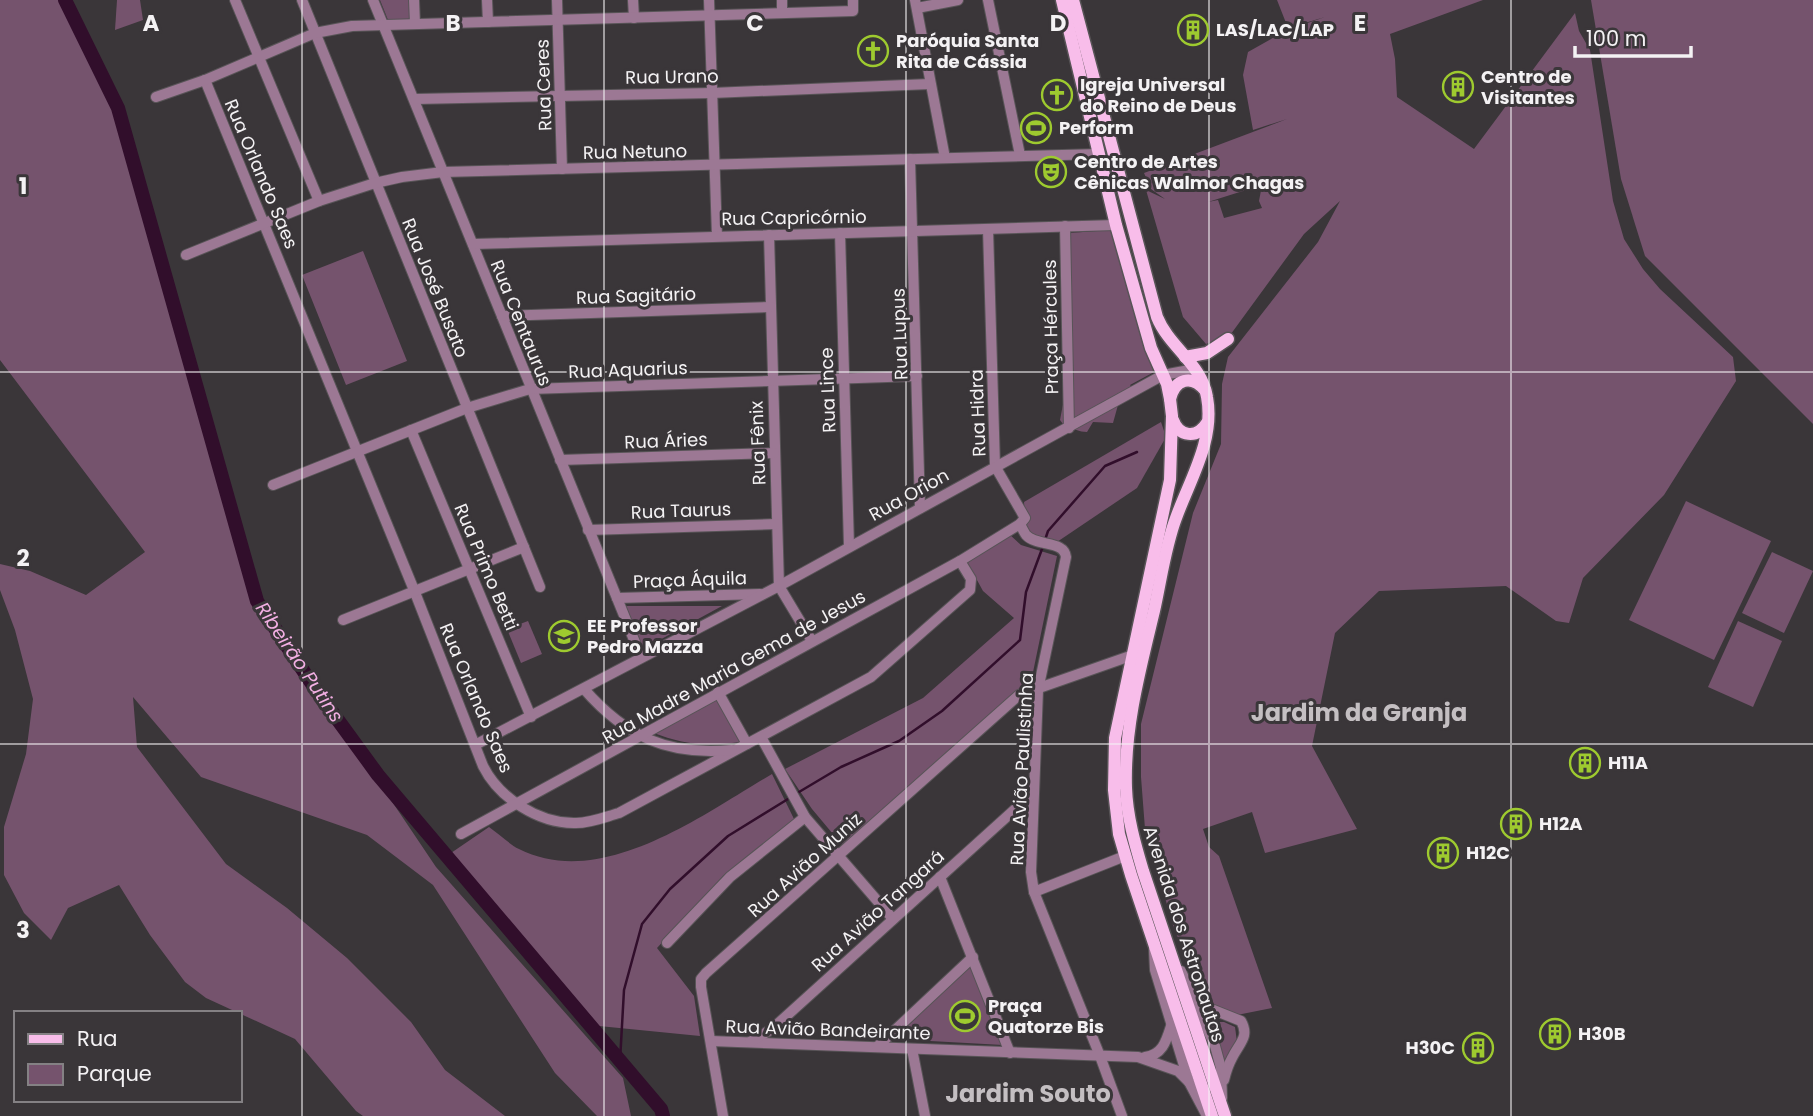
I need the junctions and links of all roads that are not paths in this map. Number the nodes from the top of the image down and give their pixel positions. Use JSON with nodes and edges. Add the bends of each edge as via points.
{"nodes":[{"id":1,"x":235,"y":0,"type":"edge"},
{"id":2,"x":302,"y":0,"type":"edge"},
{"id":3,"x":373,"y":0,"type":"edge"},
{"id":4,"x":414,"y":0,"type":"edge"},
{"id":5,"x":487,"y":0,"type":"edge"},
{"id":6,"x":557,"y":0,"type":"edge"},
{"id":7,"x":633,"y":0,"type":"edge"},
{"id":8,"x":709,"y":0,"type":"edge"},
{"id":9,"x":782,"y":0,"type":"edge"},
{"id":10,"x":958,"y":0,"type":"edge"},
{"id":11,"x":988,"y":0,"type":"edge"},
{"id":12,"x":1062,"y":0,"type":"edge"},
{"id":13,"x":1073,"y":0,"type":"edge"},
{"id":14,"x":916,"y":4,"type":"edge"},
{"id":15,"x":853,"y":5,"type":"edge"},
{"id":16,"x":782,"y":13,"type":"junction"},
{"id":17,"x":710,"y":15,"type":"junction"},
{"id":18,"x":634,"y":18,"type":"junction"},
{"id":19,"x":558,"y":20,"type":"junction"},
{"id":20,"x":488,"y":22,"type":"junction"},
{"id":21,"x":383,"y":24,"type":"junction"},
{"id":22,"x":415,"y":24,"type":"junction"},
{"id":23,"x":315,"y":33,"type":"junction"},
{"id":24,"x":259,"y":57,"type":"junction"},
{"id":25,"x":205,"y":80,"type":"junction"},
{"id":26,"x":930,"y":85,"type":"junction"},
{"id":27,"x":712,"y":93,"type":"junction"},
{"id":28,"x":560,"y":95,"type":"junction"},
{"id":29,"x":156,"y":97,"type":"dead end"},
{"id":30,"x":415,"y":99,"type":"junction"},
{"id":31,"x":1099,"y":154,"type":"junction"},
{"id":32,"x":1020,"y":155,"type":"junction"},
{"id":33,"x":945,"y":158,"type":"junction"},
{"id":34,"x":910,"y":159,"type":"junction"},
{"id":35,"x":714,"y":166,"type":"junction"},
{"id":36,"x":562,"y":169,"type":"junction"},
{"id":37,"x":443,"y":172,"type":"junction"},
{"id":38,"x":376,"y":183,"type":"junction"},
{"id":39,"x":319,"y":201,"type":"junction"},
{"id":40,"x":266,"y":223,"type":"junction"},
{"id":41,"x":1116,"y":225,"type":"junction"},
{"id":42,"x":1065,"y":226,"type":"junction"},
{"id":43,"x":988,"y":229,"type":"junction"},
{"id":44,"x":912,"y":231,"type":"junction"},
{"id":45,"x":840,"y":233,"type":"junction"},
{"id":46,"x":769,"y":235,"type":"junction"},
{"id":47,"x":717,"y":236,"type":"junction"},
{"id":48,"x":473,"y":244,"type":"junction"},
{"id":49,"x":186,"y":255,"type":"dead end"},
{"id":50,"x":771,"y":307,"type":"junction"},
{"id":51,"x":502,"y":316,"type":"junction"},
{"id":52,"x":1228,"y":339,"type":"dead end"},
{"id":53,"x":1185,"y":357,"type":"junction"},
{"id":54,"x":1195,"y":369,"type":"junction"},
{"id":55,"x":1163,"y":375,"type":"junction"},
{"id":56,"x":917,"y":376,"type":"junction"},
{"id":57,"x":844,"y":378,"type":"junction"},
{"id":58,"x":772,"y":380,"type":"junction"},
{"id":59,"x":530,"y":389,"type":"junction"},
{"id":60,"x":1207,"y":393,"type":"junction"},
{"id":61,"x":1170,"y":399,"type":"junction"},
{"id":62,"x":467,"y":408,"type":"junction"},
{"id":63,"x":1172,"y":416,"type":"junction"},
{"id":64,"x":1207,"y":423,"type":"junction"},
{"id":65,"x":1069,"y":428,"type":"junction"},
{"id":66,"x":411,"y":430,"type":"junction"},
{"id":67,"x":357,"y":451,"type":"junction"},
{"id":68,"x":774,"y":453,"type":"junction"},
{"id":69,"x":559,"y":460,"type":"junction"},
{"id":70,"x":995,"y":466,"type":"junction"},
{"id":71,"x":273,"y":485,"type":"dead end"},
{"id":72,"x":920,"y":508,"type":"junction"},
{"id":73,"x":776,"y":524,"type":"junction"},
{"id":74,"x":1020,"y":524,"type":"junction"},
{"id":75,"x":588,"y":530,"type":"junction"},
{"id":76,"x":849,"y":546,"type":"junction"},
{"id":77,"x":524,"y":547,"type":"junction"},
{"id":78,"x":960,"y":561,"type":"junction"},
{"id":79,"x":469,"y":567,"type":"junction"},
{"id":80,"x":779,"y":586,"type":"junction"},
{"id":81,"x":540,"y":587,"type":"dead end"},
{"id":82,"x":414,"y":590,"type":"junction"},
{"id":83,"x":764,"y":594,"type":"junction"},
{"id":84,"x":734,"y":596,"type":"junction"},
{"id":85,"x":617,"y":598,"type":"junction"},
{"id":86,"x":735,"y":610,"type":"junction"},
{"id":87,"x":343,"y":620,"type":"dead end"},
{"id":88,"x":812,"y":641,"type":"junction"},
{"id":89,"x":1133,"y":655,"type":"junction"},
{"id":90,"x":641,"y":657,"type":"junction"},
{"id":91,"x":584,"y":689,"type":"junction"},
{"id":92,"x":1038,"y":690,"type":"junction"},
{"id":93,"x":718,"y":692,"type":"junction"},
{"id":94,"x":531,"y":717,"type":"junction"},
{"id":95,"x":640,"y":736,"type":"junction"},
{"id":96,"x":761,"y":737,"type":"junction"},
{"id":97,"x":747,"y":744,"type":"junction"},
{"id":98,"x":475,"y":745,"type":"junction"},
{"id":99,"x":736,"y":750,"type":"junction"},
{"id":100,"x":695,"y":752,"type":"junction"},
{"id":101,"x":697,"y":772,"type":"junction"},
{"id":102,"x":1032,"y":793,"type":"junction"},
{"id":103,"x":516,"y":804,"type":"junction"},
{"id":104,"x":1031,"y":814,"type":"junction"},
{"id":105,"x":1005,"y":816,"type":"junction"},
{"id":106,"x":804,"y":817,"type":"junction"},
{"id":107,"x":461,"y":834,"type":"dead end"},
{"id":108,"x":1125,"y":856,"type":"junction"},
{"id":109,"x":837,"y":857,"type":"junction"},
{"id":110,"x":940,"y":877,"type":"junction"},
{"id":111,"x":1034,"y":892,"type":"junction"},
{"id":112,"x":892,"y":919,"type":"junction"},
{"id":113,"x":1160,"y":941,"type":"junction"},
{"id":114,"x":667,"y":943,"type":"dead end"},
{"id":115,"x":973,"y":957,"type":"junction"},
{"id":116,"x":1180,"y":1000,"type":"junction"},
{"id":117,"x":1172,"y":1023,"type":"junction"},
{"id":118,"x":772,"y":1029,"type":"junction"},
{"id":119,"x":711,"y":1041,"type":"junction"},
{"id":120,"x":750,"y":1042,"type":"junction"},
{"id":121,"x":777,"y":1043,"type":"junction"},
{"id":122,"x":877,"y":1047,"type":"junction"},
{"id":123,"x":912,"y":1049,"type":"junction"},
{"id":124,"x":1010,"y":1052,"type":"junction"},
{"id":125,"x":1100,"y":1056,"type":"junction"},
{"id":126,"x":1138,"y":1057,"type":"junction"},
{"id":127,"x":1189,"y":1082,"type":"junction"},
{"id":128,"x":1210,"y":1093,"type":"junction"},
{"id":129,"x":1217,"y":1115,"type":"edge"},
{"id":130,"x":723,"y":1116,"type":"edge"},
{"id":131,"x":925,"y":1116,"type":"edge"},
{"id":132,"x":1122,"y":1116,"type":"edge"}],
"edges":[{"from":1,"to":24,"type":"street"},
{"from":2,"to":23,"type":"street","name":"Rua José Busato"},
{"from":3,"to":21,"type":"street","name":"Rua Centaurus"},
{"from":4,"to":22,"type":"street"},
{"from":5,"to":20,"type":"street"},
{"from":6,"to":19,"type":"street","name":"Rua Ceres"},
{"from":7,"to":18,"type":"street"},
{"from":8,"to":17,"type":"street"},
{"from":9,"to":16,"type":"street"},
{"from":10,"to":14,"type":"street"},
{"from":11,"to":32,"type":"street"},
{"from":12,"to":31,"type":"main road","name":"Avenida dos Astronautas"},
{"from":13,"to":53,"type":"main road","name":"Avenida dos Astronautas","via":[[1157,317]]},
{"from":14,"to":26,"type":"street"},
{"from":15,"to":16,"type":"street"},
{"from":16,"to":17,"type":"street"},
{"from":17,"to":18,"type":"street"},
{"from":17,"to":27,"type":"street"},
{"from":18,"to":19,"type":"street"},
{"from":19,"to":20,"type":"street"},
{"from":19,"to":28,"type":"street","name":"Rua Ceres"},
{"from":20,"to":22,"type":"street"},
{"from":21,"to":22,"type":"street"},
{"from":21,"to":23,"type":"street"},
{"from":21,"to":30,"type":"street","name":"Rua Centaurus"},
{"from":23,"to":24,"type":"street"},
{"from":23,"to":38,"type":"street","name":"Rua José Busato"},
{"from":24,"to":25,"type":"street"},
{"from":24,"to":39,"type":"street"},
{"from":25,"to":29,"type":"street"},
{"from":25,"to":40,"type":"street","name":"Rua Orlando Saes"},
{"from":26,"to":27,"type":"street","name":"Rua Urano"},
{"from":26,"to":33,"type":"street"},
{"from":27,"to":28,"type":"street","name":"Rua Urano"},
{"from":27,"to":35,"type":"street"},
{"from":28,"to":30,"type":"street","name":"Rua Urano"},
{"from":28,"to":36,"type":"street","name":"Rua Ceres"},
{"from":30,"to":37,"type":"street","name":"Rua Centaurus"},
{"from":31,"to":32,"type":"street","name":"Rua Netuno"},
{"from":31,"to":41,"type":"main road","name":"Avenida dos Astronautas"},
{"from":32,"to":33,"type":"street","name":"Rua Netuno"},
{"from":33,"to":34,"type":"street","name":"Rua Netuno"},
{"from":34,"to":35,"type":"street","name":"Rua Netuno"},
{"from":34,"to":44,"type":"street","name":"Rua Lupus"},
{"from":35,"to":36,"type":"street","name":"Rua Netuno"},
{"from":35,"to":47,"type":"street"},
{"from":36,"to":37,"type":"street","name":"Rua Netuno"},
{"from":37,"to":38,"type":"street","name":"Rua Netuno"},
{"from":37,"to":48,"type":"street","name":"Rua Centaurus"},
{"from":38,"to":39,"type":"street","name":"Rua Netuno"},
{"from":38,"to":62,"type":"street","name":"Rua José Busato"},
{"from":39,"to":40,"type":"street","name":"Rua Netuno"},
{"from":40,"to":49,"type":"street","name":"Rua Netuno"},
{"from":40,"to":67,"type":"street","name":"Rua Orlando Saes"},
{"from":41,"to":42,"type":"street","name":"Rua Capricórnio"},
{"from":41,"to":55,"type":"main road","name":"Avenida dos Astronautas"},
{"from":42,"to":43,"type":"street","name":"Rua Capricórnio"},
{"from":42,"to":65,"type":"street","name":"Praça Hércules"},
{"from":43,"to":44,"type":"street","name":"Rua Capricórnio"},
{"from":43,"to":70,"type":"street","name":"Rua Hidra"},
{"from":44,"to":45,"type":"street","name":"Rua Capricórnio"},
{"from":44,"to":56,"type":"street","name":"Rua Lupus"},
{"from":45,"to":46,"type":"street","name":"Rua Capricórnio"},
{"from":45,"to":57,"type":"street","name":"Rua Lince"},
{"from":46,"to":47,"type":"street","name":"Rua Capricórnio"},
{"from":46,"to":50,"type":"street","name":"Rua Fênix"},
{"from":47,"to":48,"type":"street","name":"Rua Capricórnio"},
{"from":48,"to":51,"type":"street","name":"Rua Centaurus"},
{"from":50,"to":51,"type":"street","name":"Rua Sagitário"},
{"from":50,"to":58,"type":"street","name":"Rua Fênix"},
{"from":51,"to":59,"type":"street","name":"Rua Centaurus"},
{"from":52,"to":53,"type":"main road","via":[[1207,353]]},
{"from":53,"to":54,"type":"main road","name":"Avenida dos Astronautas"},
{"from":54,"to":55,"type":"street","name":"Rua Orion"},
{"from":54,"to":60,"type":"main road","name":"Avenida dos Astronautas"},
{"from":55,"to":61,"type":"main road","name":"Avenida dos Astronautas"},
{"from":55,"to":65,"type":"street","name":"Rua Orion"},
{"from":56,"to":57,"type":"street","name":"Rua Aquarius"},
{"from":56,"to":72,"type":"street","name":"Rua Lupus"},
{"from":57,"to":58,"type":"street","name":"Rua Aquarius"},
{"from":57,"to":76,"type":"street","name":"Rua Lince"},
{"from":58,"to":59,"type":"street","name":"Rua Aquarius"},
{"from":58,"to":68,"type":"street","name":"Rua Fênix"},
{"from":59,"to":62,"type":"street","name":"Rua Aquarius"},
{"from":59,"to":69,"type":"street","name":"Rua Centaurus"},
{"from":60,"to":61,"type":"main road","via":[[1189,379],[1174,387]]},
{"from":60,"to":64,"type":"main road","name":"Avenida dos Astronautas"},
{"from":61,"to":63,"type":"main road","name":"Avenida dos Astronautas"},
{"from":62,"to":66,"type":"street","name":"Rua Aquarius"},
{"from":62,"to":77,"type":"street","name":"Rua José Busato"},
{"from":63,"to":64,"type":"main road","via":[[1177,430],[1185,434],[1198,432]]},
{"from":63,"to":89,"type":"main road","name":"Avenida dos Astronautas","via":[[1168,491]]},
{"from":64,"to":113,"type":"main road","name":"Avenida dos Astronautas","via":[[1204,447],[1175,520],[1127,738],[1131,832]]},
{"from":65,"to":70,"type":"street","name":"Rua Orion"},
{"from":66,"to":67,"type":"street","name":"Rua Aquarius"},
{"from":66,"to":79,"type":"street","name":"Rua Primo Betti"},
{"from":67,"to":71,"type":"street","name":"Rua Aquarius"},
{"from":67,"to":82,"type":"street","name":"Rua Orlando Saes"},
{"from":68,"to":69,"type":"street","name":"Rua Áries"},
{"from":68,"to":73,"type":"street","name":"Rua Fênix"},
{"from":69,"to":75,"type":"street","name":"Rua Centaurus"},
{"from":70,"to":72,"type":"street","name":"Rua Orion"},
{"from":70,"to":74,"type":"street","name":"Rua Hidra","via":[[1025,518]]},
{"from":72,"to":76,"type":"street","name":"Rua Orion"},
{"from":73,"to":75,"type":"street","name":"Rua Taurus"},
{"from":73,"to":80,"type":"street","name":"Rua Fênix"},
{"from":74,"to":78,"type":"street","name":"Rua Madre Maria Gema de Jesus"},
{"from":74,"to":92,"type":"street","name":"Rua Avião Paulistinha","via":[[1027,536],[1062,548],[1066,557]]},
{"from":75,"to":85,"type":"street","name":"Rua Centaurus"},
{"from":76,"to":80,"type":"street","name":"Rua Orion"},
{"from":77,"to":79,"type":"street"},
{"from":77,"to":81,"type":"street","name":"Rua José Busato"},
{"from":78,"to":88,"type":"street","name":"Rua Madre Maria Gema de Jesus"},
{"from":78,"to":96,"type":"street","name":"Rua Orlando Saes","via":[[972,584],[959,601],[871,677]]},
{"from":79,"to":82,"type":"street"},
{"from":79,"to":94,"type":"street","name":"Rua Primo Betti"},
{"from":80,"to":83,"type":"street","name":"Rua Orion"},
{"from":80,"to":88,"type":"street","name":"Rua Fênix"},
{"from":82,"to":87,"type":"street"},
{"from":82,"to":98,"type":"street","name":"Rua Orlando Saes"},
{"from":83,"to":84,"type":"street","name":"Praça Áquila"},
{"from":83,"to":86,"type":"street","name":"Rua Orion"},
{"from":84,"to":85,"type":"street","name":"Praça Áquila"},
{"from":84,"to":86,"type":"street"},
{"from":85,"to":90,"type":"street","name":"Rua Centaurus"},
{"from":86,"to":90,"type":"street","name":"Rua Orion"},
{"from":88,"to":93,"type":"street","name":"Rua Madre Maria Gema de Jesus"},
{"from":89,"to":92,"type":"street","name":"Rua Avião Muniz"},
{"from":89,"to":108,"type":"main road","name":"Avenida dos Astronautas","via":[[1115,737],[1114,790]]},
{"from":90,"to":91,"type":"street","name":"Rua Orion"},
{"from":91,"to":94,"type":"street","name":"Rua Orion"},
{"from":91,"to":95,"type":"street"},
{"from":92,"to":102,"type":"street","name":"Rua Avião Paulistinha"},
{"from":92,"to":109,"type":"street","name":"Rua Avião Muniz","via":[[1019,695]]},
{"from":93,"to":95,"type":"street","name":"Rua Madre Maria Gema de Jesus"},
{"from":93,"to":97,"type":"street"},
{"from":94,"to":98,"type":"street","name":"Rua Orion"},
{"from":95,"to":100,"type":"street"},
{"from":95,"to":103,"type":"street","name":"Rua Madre Maria Gema de Jesus"},
{"from":96,"to":97,"type":"street","name":"Rua Orlando Saes"},
{"from":96,"to":106,"type":"street"},
{"from":97,"to":99,"type":"street","name":"Rua Orlando Saes"},
{"from":98,"to":103,"type":"street","name":"Rua Orlando Saes","via":[[489,777]]},
{"from":99,"to":100,"type":"street"},
{"from":99,"to":101,"type":"street","name":"Rua Orlando Saes"},
{"from":100,"to":101,"type":"street"},
{"from":101,"to":103,"type":"street","name":"Rua Orlando Saes","via":[[619,813],[593,821],[564,823]]},
{"from":102,"to":104,"type":"street","name":"Rua Avião Paulistinha"},
{"from":102,"to":105,"type":"street","name":"Rua Avião Tangará"},
{"from":103,"to":107,"type":"street","name":"Rua Madre Maria Gema de Jesus"},
{"from":104,"to":105,"type":"street"},
{"from":104,"to":111,"type":"street","name":"Rua Avião Paulistinha"},
{"from":105,"to":110,"type":"street","name":"Rua Avião Tangará"},
{"from":106,"to":109,"type":"street"},
{"from":106,"to":114,"type":"street","via":[[730,877]]},
{"from":108,"to":111,"type":"street"},
{"from":108,"to":113,"type":"main road","name":"Avenida dos Astronautas"},
{"from":109,"to":112,"type":"street"},
{"from":109,"to":119,"type":"street","name":"Rua Avião Muniz","via":[[701,979]]},
{"from":110,"to":112,"type":"street","name":"Rua Avião Tangará"},
{"from":110,"to":115,"type":"street"},
{"from":111,"to":125,"type":"street","name":"Rua Avião Paulistinha"},
{"from":112,"to":118,"type":"street","name":"Rua Avião Tangará"},
{"from":113,"to":116,"type":"main road","name":"Avenida dos Astronautas"},
{"from":113,"to":116,"type":"street"},
{"from":115,"to":122,"type":"street"},
{"from":115,"to":124,"type":"street"},
{"from":116,"to":117,"type":"street"},
{"from":116,"to":128,"type":"main road","name":"Avenida dos Astronautas"},
{"from":116,"to":128,"type":"street","via":[[1218,1057],[1221,1068]]},
{"from":116,"to":128,"type":"street","via":[[1241,1021],[1244,1026],[1244,1040]]},
{"from":117,"to":126,"type":"street","via":[[1158,1053]]},
{"from":117,"to":127,"type":"street"},
{"from":118,"to":120,"type":"street","name":"Rua Avião Tangará"},
{"from":118,"to":121,"type":"street"},
{"from":119,"to":120,"type":"street","name":"Rua Avião Bandeirante"},
{"from":119,"to":130,"type":"street","name":"Rua Avião Muniz"},
{"from":120,"to":121,"type":"street","name":"Rua Avião Bandeirante"},
{"from":121,"to":122,"type":"street","name":"Rua Avião Bandeirante"},
{"from":122,"to":123,"type":"street","name":"Rua Avião Bandeirante"},
{"from":123,"to":124,"type":"street","name":"Rua Avião Bandeirante"},
{"from":123,"to":131,"type":"street"},
{"from":124,"to":125,"type":"street","name":"Rua Avião Bandeirante"},
{"from":125,"to":126,"type":"street","name":"Rua Avião Bandeirante"},
{"from":125,"to":132,"type":"street","name":"Rua Avião Paulistinha"},
{"from":126,"to":127,"type":"street","name":"Rua Avião Bandeirante","via":[[1178,1071]]},
{"from":127,"to":128,"type":"street"},
{"from":128,"to":129,"type":"main road","name":"Avenida dos Astronautas"},
{"from":128,"to":129,"type":"street"}]}
